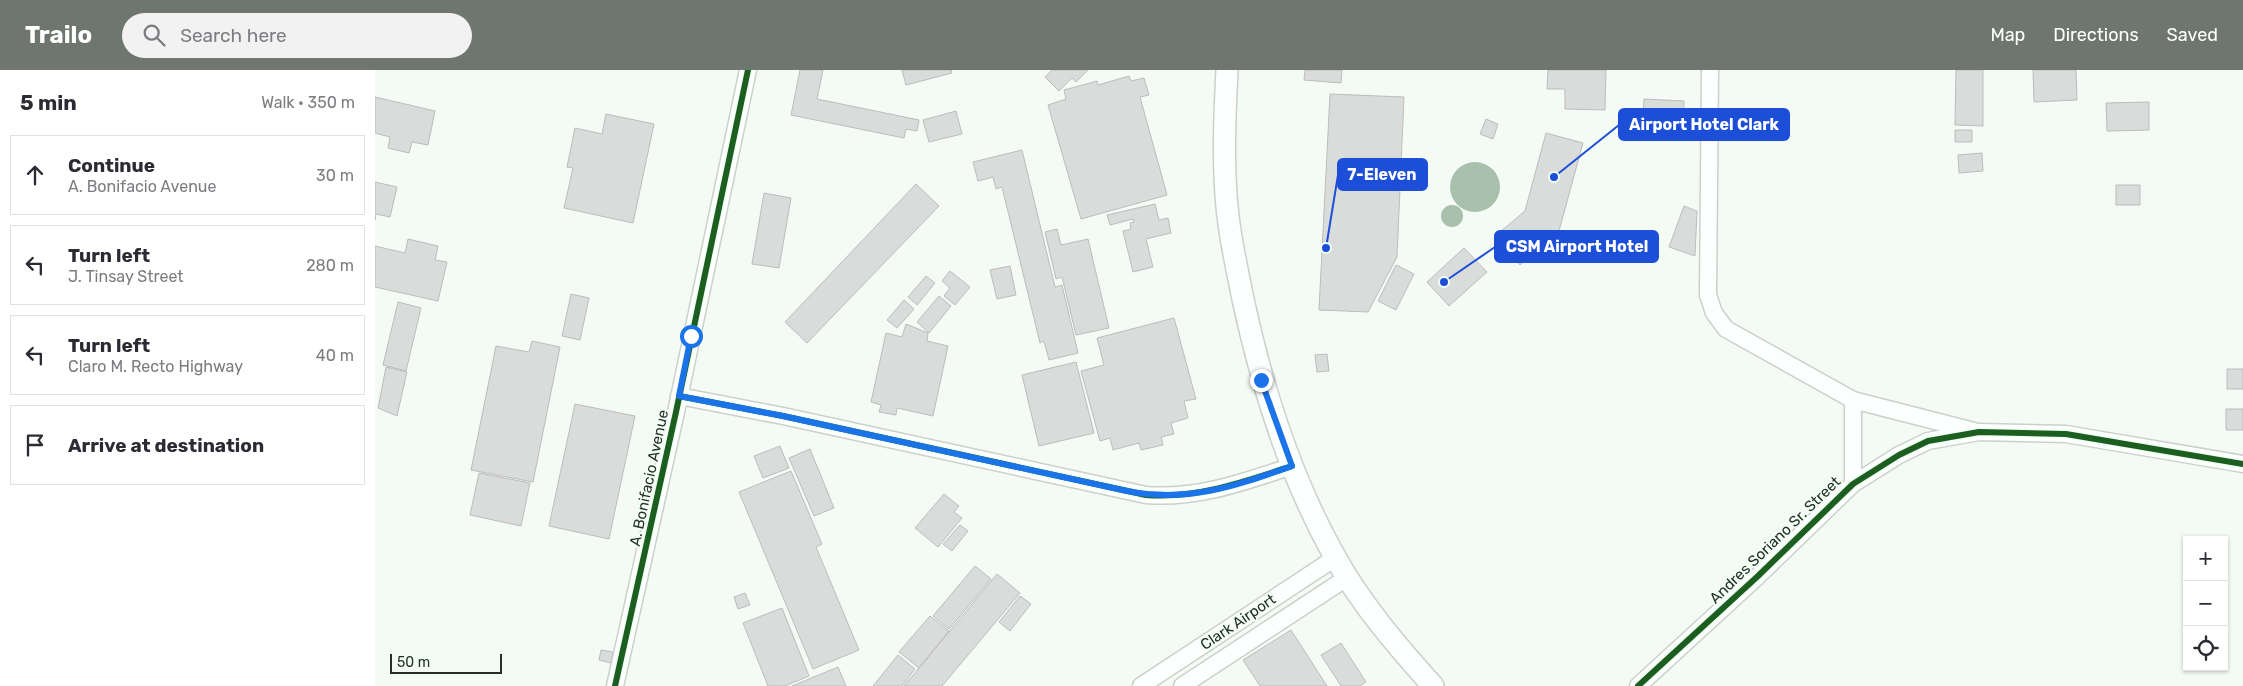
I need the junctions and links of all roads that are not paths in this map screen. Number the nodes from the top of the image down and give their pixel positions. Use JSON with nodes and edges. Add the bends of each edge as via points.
{"nodes":[{"id":1,"x":748,"y":70,"type":"edge"},
{"id":2,"x":1227,"y":70,"type":"edge"},
{"id":3,"x":1710,"y":70,"type":"edge"},
{"id":4,"x":679,"y":396,"type":"junction"},
{"id":5,"x":1853,"y":400,"type":"junction"},
{"id":6,"x":1979,"y":432,"type":"junction"},
{"id":7,"x":2243,"y":464,"type":"edge"},
{"id":8,"x":1292,"y":466,"type":"junction"},
{"id":9,"x":1853,"y":484,"type":"junction"},
{"id":10,"x":1335,"y":558,"type":"junction"},
{"id":11,"x":1348,"y":576,"type":"junction"},
{"id":12,"x":615,"y":686,"type":"edge"},
{"id":13,"x":1141,"y":686,"type":"edge"},
{"id":14,"x":1182,"y":686,"type":"edge"},
{"id":15,"x":1433,"y":686,"type":"edge"},
{"id":16,"x":1638,"y":686,"type":"edge"}],
"edges":[{"from":1,"to":4,"type":"street","name":"A. Bonifacio Avenue"},
{"from":2,"to":8,"type":"main road","via":[[1224,154],[1230,233],[1261,380]]},
{"from":3,"to":5,"type":"street","via":[[1708,295],[1714,313],[1726,328]]},
{"from":4,"to":8,"type":"street","via":[[1146,495],[1183,496],[1220,489]]},
{"from":4,"to":12,"type":"street","name":"A. Bonifacio Avenue"},
{"from":5,"to":6,"type":"street"},
{"from":5,"to":9,"type":"street"},
{"from":6,"to":7,"type":"street","name":"Andres Soriano Sr. Street","via":[[2067,434]]},
{"from":6,"to":9,"type":"street","name":"Andres Soriano Sr. Street","via":[[1928,442],[1899,455]]},
{"from":8,"to":10,"type":"main road"},
{"from":9,"to":16,"type":"street","name":"Andres Soriano Sr. Street"},
{"from":10,"to":11,"type":"main road"},
{"from":10,"to":13,"type":"street","name":"Clark Airport"},
{"from":11,"to":14,"type":"street","name":"Clark Airport"},
{"from":11,"to":15,"type":"main road","via":[[1369,609]]}]}
